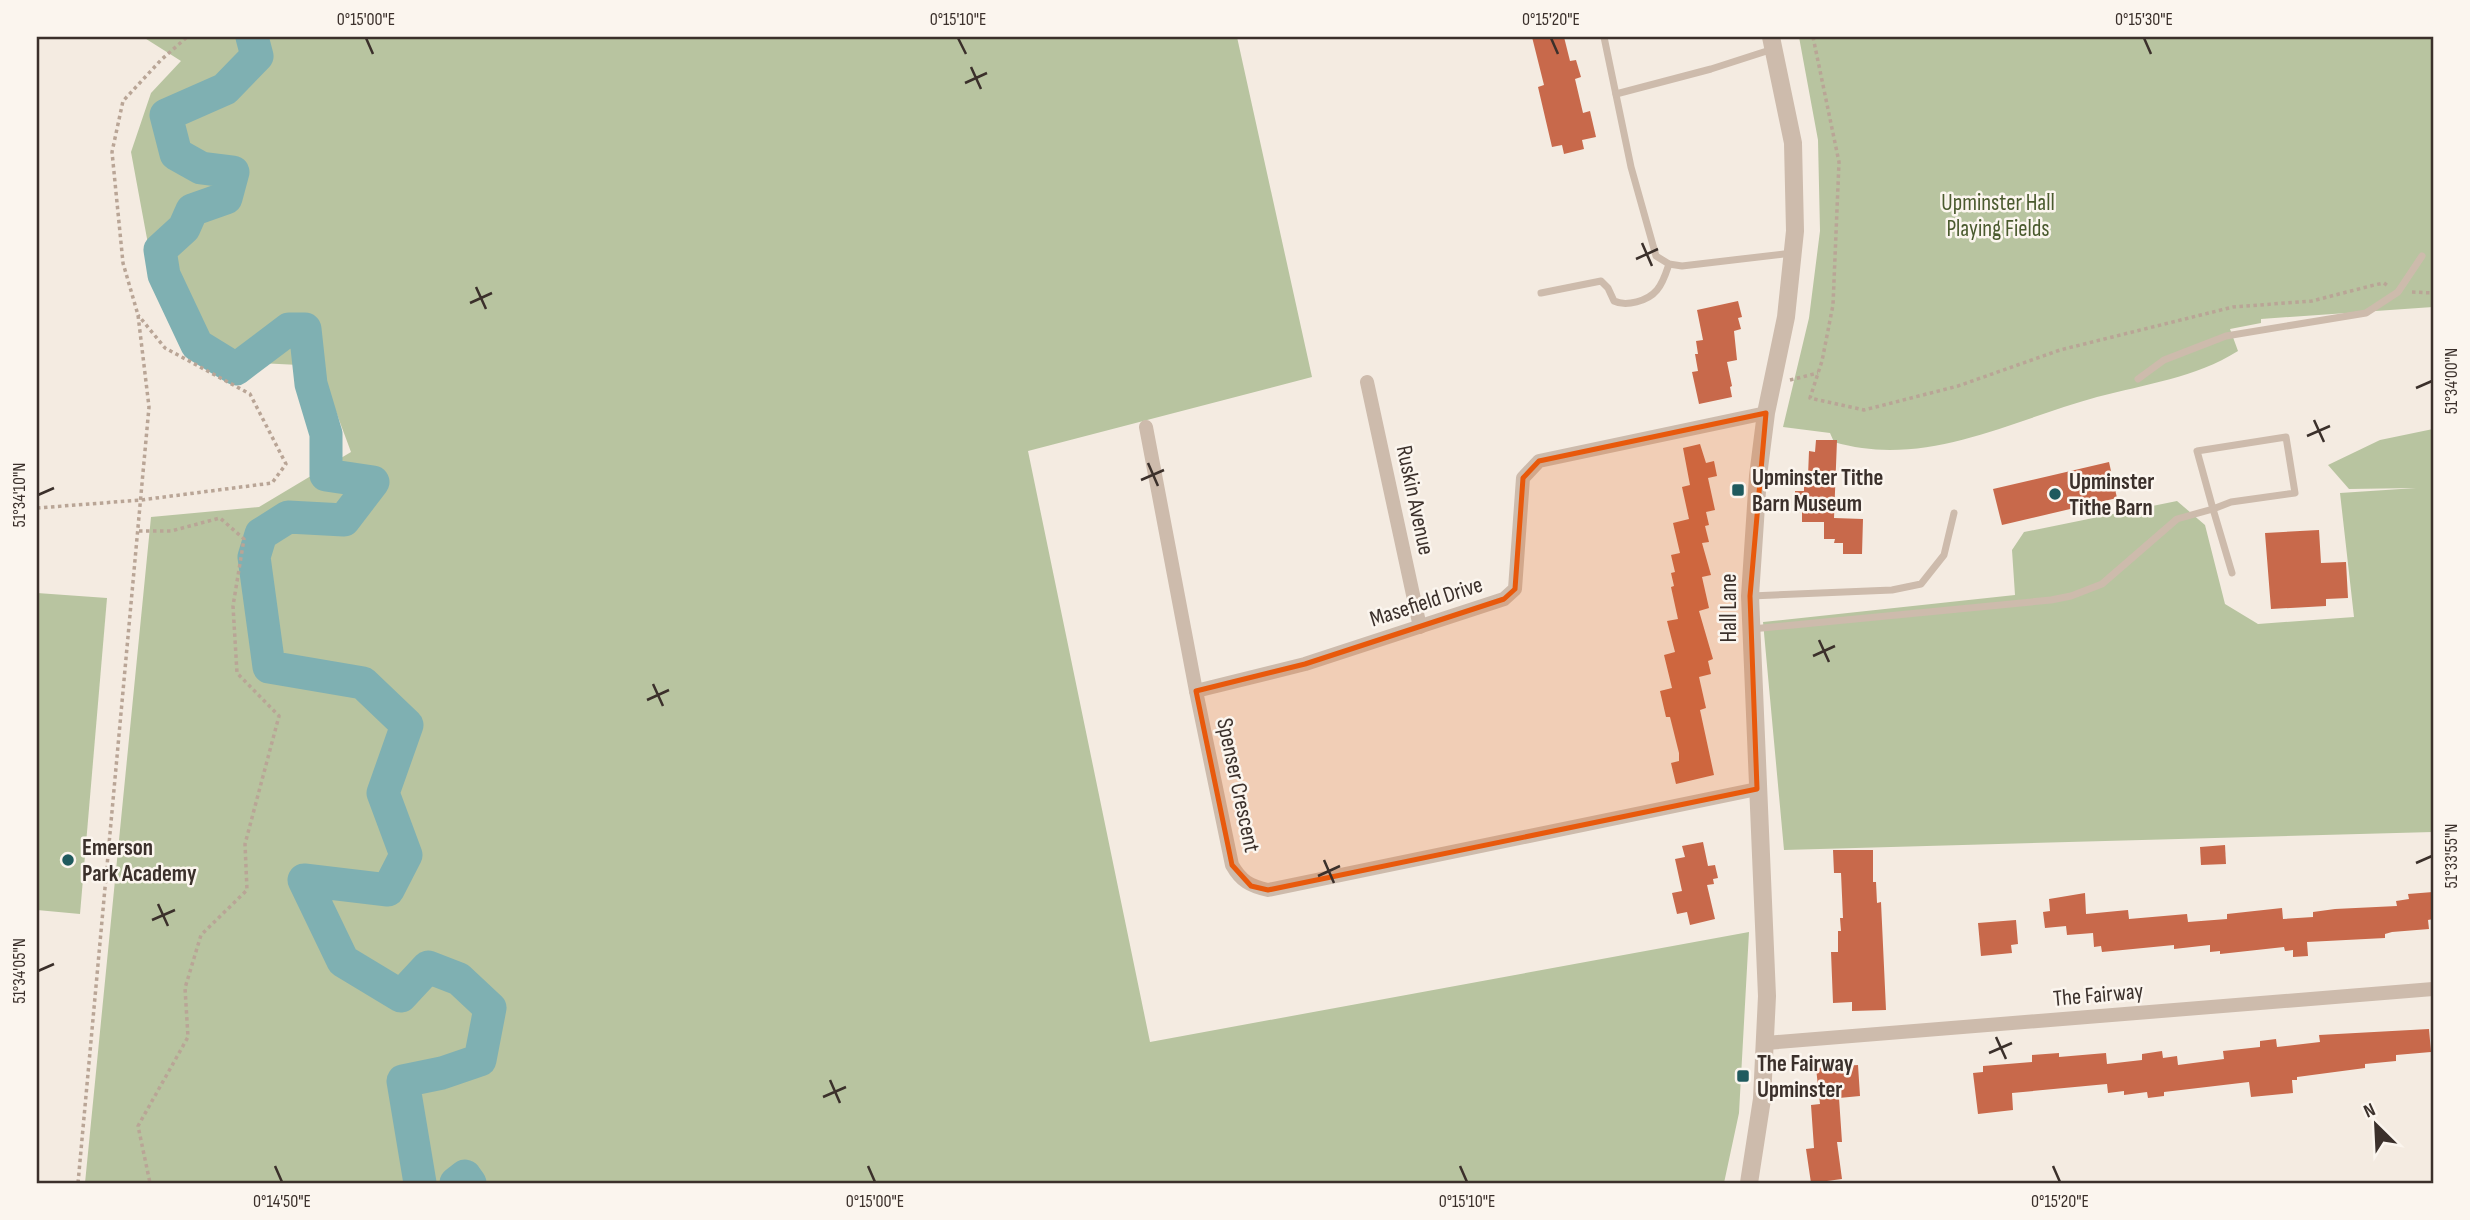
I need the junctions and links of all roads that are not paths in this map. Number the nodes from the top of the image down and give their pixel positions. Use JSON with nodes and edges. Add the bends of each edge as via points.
{"nodes":[{"id":1,"x":1604,"y":37,"type":"edge"},
{"id":2,"x":1772,"y":43,"type":"edge"},
{"id":3,"x":1616,"y":94,"type":"junction"},
{"id":4,"x":1793,"y":253,"type":"junction"},
{"id":5,"x":2422,"y":256,"type":"dead end"},
{"id":6,"x":1670,"y":264,"type":"junction"},
{"id":7,"x":1541,"y":293,"type":"dead end"},
{"id":8,"x":2138,"y":379,"type":"dead end"},
{"id":9,"x":1367,"y":382,"type":"dead end"},
{"id":10,"x":1766,"y":413,"type":"junction"},
{"id":11,"x":1146,"y":427,"type":"dead end"},
{"id":12,"x":2213,"y":509,"type":"junction"},
{"id":13,"x":1954,"y":513,"type":"dead end"},
{"id":14,"x":2232,"y":573,"type":"dead end"},
{"id":15,"x":1750,"y":596,"type":"junction"},
{"id":16,"x":1420,"y":627,"type":"junction"},
{"id":17,"x":1751,"y":629,"type":"junction"},
{"id":18,"x":1196,"y":691,"type":"junction"},
{"id":19,"x":1757,"y":789,"type":"junction"},
{"id":20,"x":2433,"y":989,"type":"edge"},
{"id":21,"x":1766,"y":1043,"type":"junction"},
{"id":22,"x":1749,"y":1183,"type":"edge"}],
"edges":[{"from":1,"to":3,"type":"lane"},
{"from":2,"to":3,"type":"lane","via":[[1711,69]]},
{"from":2,"to":4,"type":"street","name":"Hall Lane","via":[[1793,143]]},
{"from":3,"to":6,"type":"lane","via":[[1656,256]]},
{"from":4,"to":6,"type":"lane"},
{"from":4,"to":10,"type":"street","name":"Hall Lane","via":[[1786,317]]},
{"from":5,"to":8,"type":"lane","via":[[2398,292],[2366,313],[2226,336],[2164,359]]},
{"from":6,"to":7,"type":"lane","via":[[1657,290],[1626,304],[1614,301],[1601,281]]},
{"from":9,"to":16,"type":"street","name":"Ruskin Avenue"},
{"from":10,"to":15,"type":"street","name":"Hall Lane"},
{"from":10,"to":16,"type":"street","name":"Masefield Drive","via":[[1539,461],[1523,478],[1515,589],[1504,599]]},
{"from":11,"to":18,"type":"street","name":"Spenser Crescent"},
{"from":12,"to":12,"type":"lane","via":[[2295,493],[2286,437],[2197,451]]},
{"from":12,"to":14,"type":"lane"},
{"from":12,"to":17,"type":"lane","via":[[2177,519],[2102,584],[2071,596]]},
{"from":13,"to":15,"type":"lane","via":[[1944,555],[1921,584],[1892,590]]},
{"from":15,"to":17,"type":"street","name":"Hall Lane"},
{"from":16,"to":18,"type":"street","name":"Masefield Drive","via":[[1305,664]]},
{"from":17,"to":19,"type":"street","name":"Hall Lane"},
{"from":18,"to":19,"type":"street","name":"Spenser Crescent","via":[[1232,865],[1251,886],[1268,890]]},
{"from":19,"to":21,"type":"street","name":"Hall Lane"},
{"from":20,"to":21,"type":"street","name":"The Fairway"},
{"from":21,"to":22,"type":"street","name":"Hall Lane"}]}
